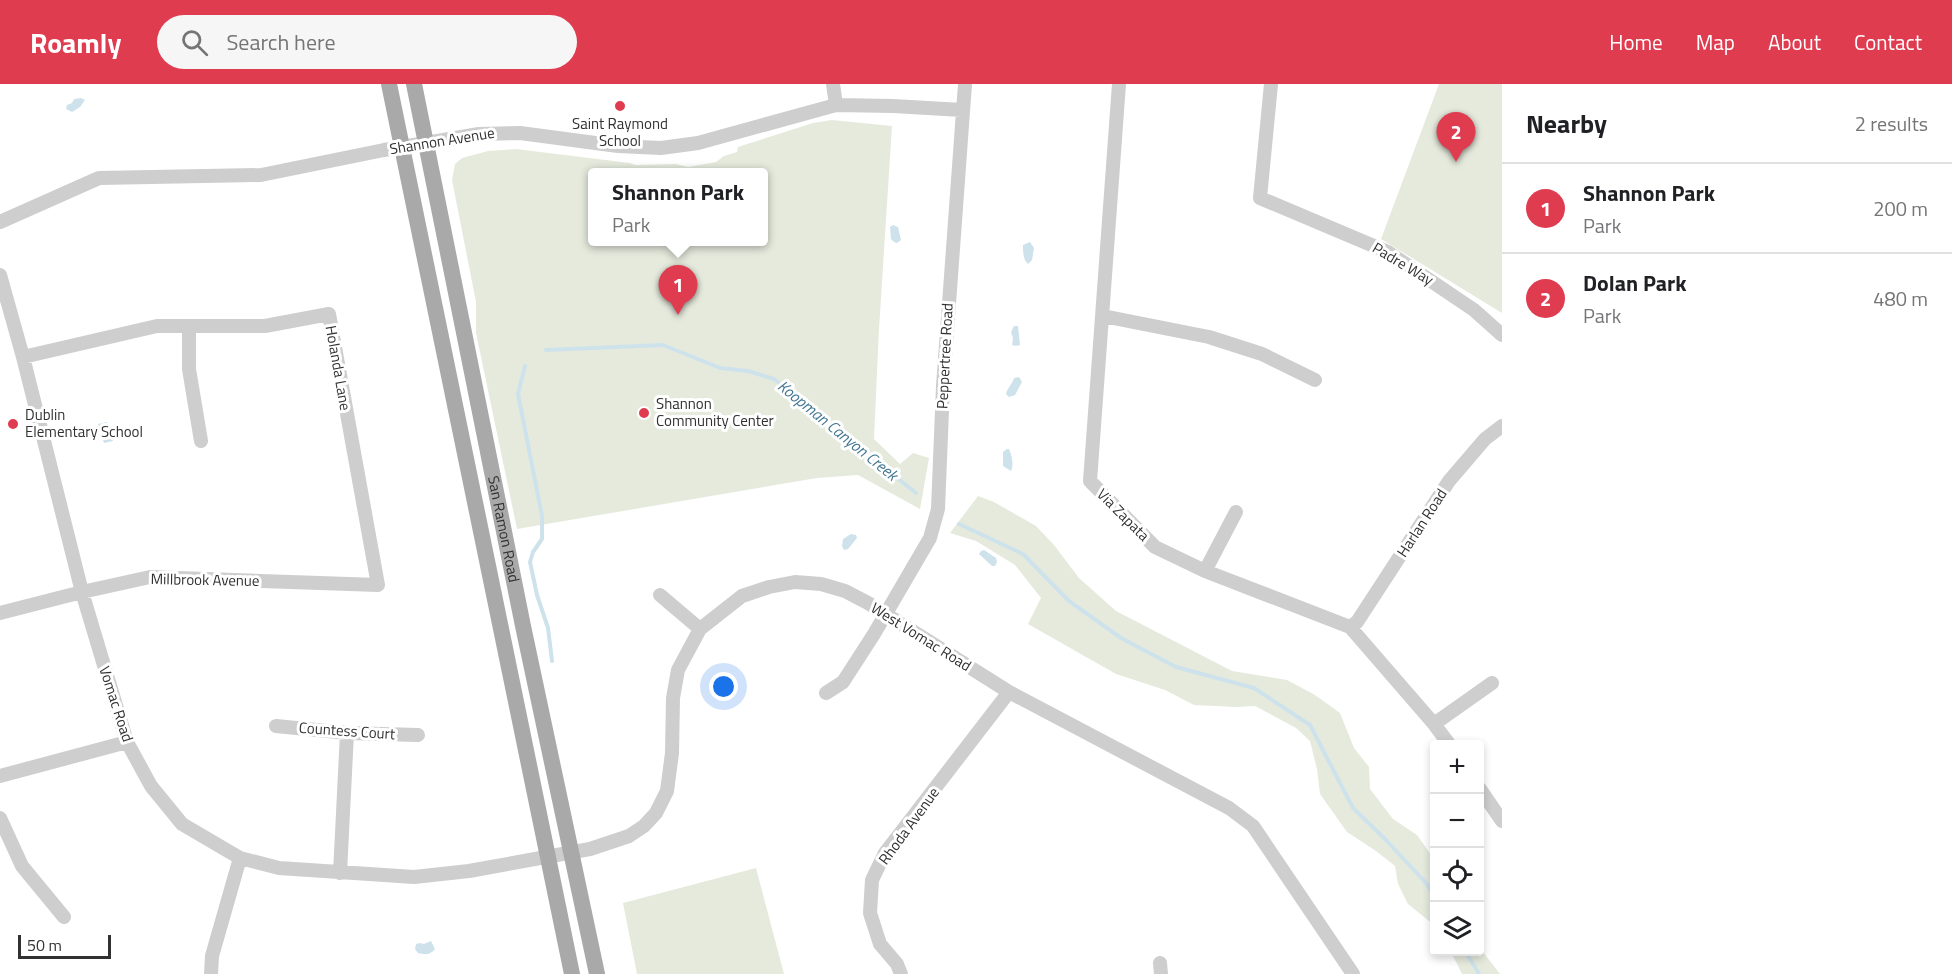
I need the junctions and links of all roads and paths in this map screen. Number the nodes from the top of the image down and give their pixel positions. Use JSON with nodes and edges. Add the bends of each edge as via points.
{"nodes":[{"id":1,"x":389,"y":84,"type":"edge"},
{"id":2,"x":414,"y":84,"type":"edge"},
{"id":3,"x":834,"y":84,"type":"edge"},
{"id":4,"x":965,"y":84,"type":"edge"},
{"id":5,"x":1119,"y":84,"type":"edge"},
{"id":6,"x":1271,"y":84,"type":"edge"},
{"id":7,"x":836,"y":105,"type":"junction"},
{"id":8,"x":962,"y":110,"type":"junction"},
{"id":9,"x":425,"y":143,"type":"junction"},
{"id":10,"x":402,"y":147,"type":"junction"},
{"id":11,"x":0,"y":222,"type":"edge"},
{"id":12,"x":0,"y":275,"type":"edge"},
{"id":13,"x":1103,"y":316,"type":"junction"},
{"id":14,"x":189,"y":326,"type":"junction"},
{"id":15,"x":1502,"y":335,"type":"edge"},
{"id":16,"x":23,"y":357,"type":"junction"},
{"id":17,"x":1315,"y":380,"type":"dead end"},
{"id":18,"x":1502,"y":426,"type":"edge"},
{"id":19,"x":201,"y":441,"type":"dead end"},
{"id":20,"x":1236,"y":512,"type":"dead end"},
{"id":21,"x":1205,"y":571,"type":"junction"},
{"id":22,"x":378,"y":585,"type":"joint"},
{"id":23,"x":82,"y":592,"type":"junction"},
{"id":24,"x":660,"y":595,"type":"dead end"},
{"id":25,"x":0,"y":613,"type":"edge"},
{"id":26,"x":886,"y":615,"type":"junction"},
{"id":27,"x":1350,"y":627,"type":"junction"},
{"id":28,"x":700,"y":629,"type":"junction"},
{"id":29,"x":1492,"y":683,"type":"dead end"},
{"id":30,"x":1009,"y":692,"type":"junction"},
{"id":31,"x":826,"y":693,"type":"dead end"},
{"id":32,"x":1434,"y":723,"type":"junction"},
{"id":33,"x":276,"y":726,"type":"dead end"},
{"id":34,"x":347,"y":733,"type":"junction"},
{"id":35,"x":418,"y":735,"type":"dead end"},
{"id":36,"x":1446,"y":740,"type":"edge"},
{"id":37,"x":127,"y":742,"type":"junction"},
{"id":38,"x":0,"y":776,"type":"edge"},
{"id":39,"x":1483,"y":794,"type":"edge"},
{"id":40,"x":0,"y":818,"type":"edge"},
{"id":41,"x":1502,"y":821,"type":"edge"},
{"id":42,"x":571,"y":853,"type":"junction"},
{"id":43,"x":547,"y":857,"type":"junction"},
{"id":44,"x":240,"y":858,"type":"junction"},
{"id":45,"x":340,"y":873,"type":"junction"},
{"id":46,"x":64,"y":917,"type":"dead end"},
{"id":47,"x":211,"y":974,"type":"edge"},
{"id":48,"x":572,"y":974,"type":"edge"},
{"id":49,"x":597,"y":974,"type":"edge"},
{"id":50,"x":902,"y":974,"type":"edge"},
{"id":51,"x":1353,"y":974,"type":"edge"}],
"edges":[{"from":1,"to":10,"type":"main road","name":"San Ramon Road"},
{"from":2,"to":9,"type":"main road","name":"San Ramon Road"},
{"from":3,"to":7,"type":"street"},
{"from":4,"to":8,"type":"street","name":"Peppertree Road"},
{"from":5,"to":13,"type":"street","name":"Via Zapata"},
{"from":6,"to":15,"type":"street","name":"Padre Way","via":[[1260,198],[1388,252],[1474,310]]},
{"from":7,"to":8,"type":"street","name":"Shannon Avenue"},
{"from":7,"to":9,"type":"street","name":"Shannon Avenue","via":[[698,142],[661,148],[500,132]]},
{"from":8,"to":26,"type":"street","name":"Peppertree Road","via":[[938,509],[930,538]]},
{"from":9,"to":10,"type":"street","name":"Shannon Avenue"},
{"from":9,"to":42,"type":"main road","name":"San Ramon Road"},
{"from":10,"to":11,"type":"street","name":"Shannon Avenue","via":[[261,175],[99,178]]},
{"from":10,"to":43,"type":"main road","name":"San Ramon Road"},
{"from":12,"to":16,"type":"street","name":"Vomac Road"},
{"from":13,"to":17,"type":"street","via":[[1209,337],[1262,354]]},
{"from":13,"to":21,"type":"street","name":"Via Zapata","via":[[1090,481],[1155,547]]},
{"from":14,"to":16,"type":"street","name":"Holanda Lane","via":[[157,326]]},
{"from":14,"to":19,"type":"street","via":[[189,369]]},
{"from":14,"to":22,"type":"street","name":"Holanda Lane","via":[[265,326],[328,314]]},
{"from":16,"to":23,"type":"street","name":"Vomac Road"},
{"from":18,"to":27,"type":"street","name":"Harlan Road","via":[[1485,439],[1449,481]]},
{"from":20,"to":21,"type":"street"},
{"from":21,"to":27,"type":"street","name":"Via Zapata"},
{"from":22,"to":23,"type":"street","name":"Millbrook Avenue","via":[[150,577]]},
{"from":23,"to":25,"type":"street","name":"Millbrook Avenue"},
{"from":23,"to":37,"type":"street","name":"Vomac Road"},
{"from":24,"to":28,"type":"street"},
{"from":26,"to":28,"type":"street","name":"West Vomac Road","via":[[845,591],[795,582],[742,596]]},
{"from":26,"to":30,"type":"street","name":"West Vomac Road"},
{"from":26,"to":31,"type":"street","name":"Peppertree Road","via":[[843,682]]},
{"from":27,"to":32,"type":"street","name":"Via Zapata"},
{"from":28,"to":42,"type":"street","name":"West Vomac Road","via":[[678,670],[667,791],[656,813],[629,836]]},
{"from":29,"to":32,"type":"street"},
{"from":30,"to":50,"type":"street","name":"Rhoda Avenue","via":[[885,853],[872,880],[870,913],[880,944]]},
{"from":30,"to":51,"type":"street","name":"West Vomac Road","via":[[1228,807],[1253,826]]},
{"from":32,"to":36,"type":"street","name":"Via Zapata"},
{"from":33,"to":34,"type":"street","name":"Countess Court"},
{"from":34,"to":35,"type":"street","name":"Countess Court"},
{"from":34,"to":45,"type":"street"},
{"from":37,"to":38,"type":"street"},
{"from":37,"to":44,"type":"street","name":"Vomac Road","via":[[151,786],[182,824]]},
{"from":39,"to":41,"type":"street"},
{"from":40,"to":46,"type":"street","via":[[22,867]]},
{"from":42,"to":43,"type":"street","name":"West Vomac Road"},
{"from":42,"to":49,"type":"main road","name":"San Ramon Road"},
{"from":43,"to":45,"type":"street","name":"Vomac Road","via":[[414,877]]},
{"from":43,"to":48,"type":"main road","name":"San Ramon Road"},
{"from":44,"to":45,"type":"street","name":"Vomac Road","via":[[279,868]]},
{"from":44,"to":47,"type":"street"}]}
